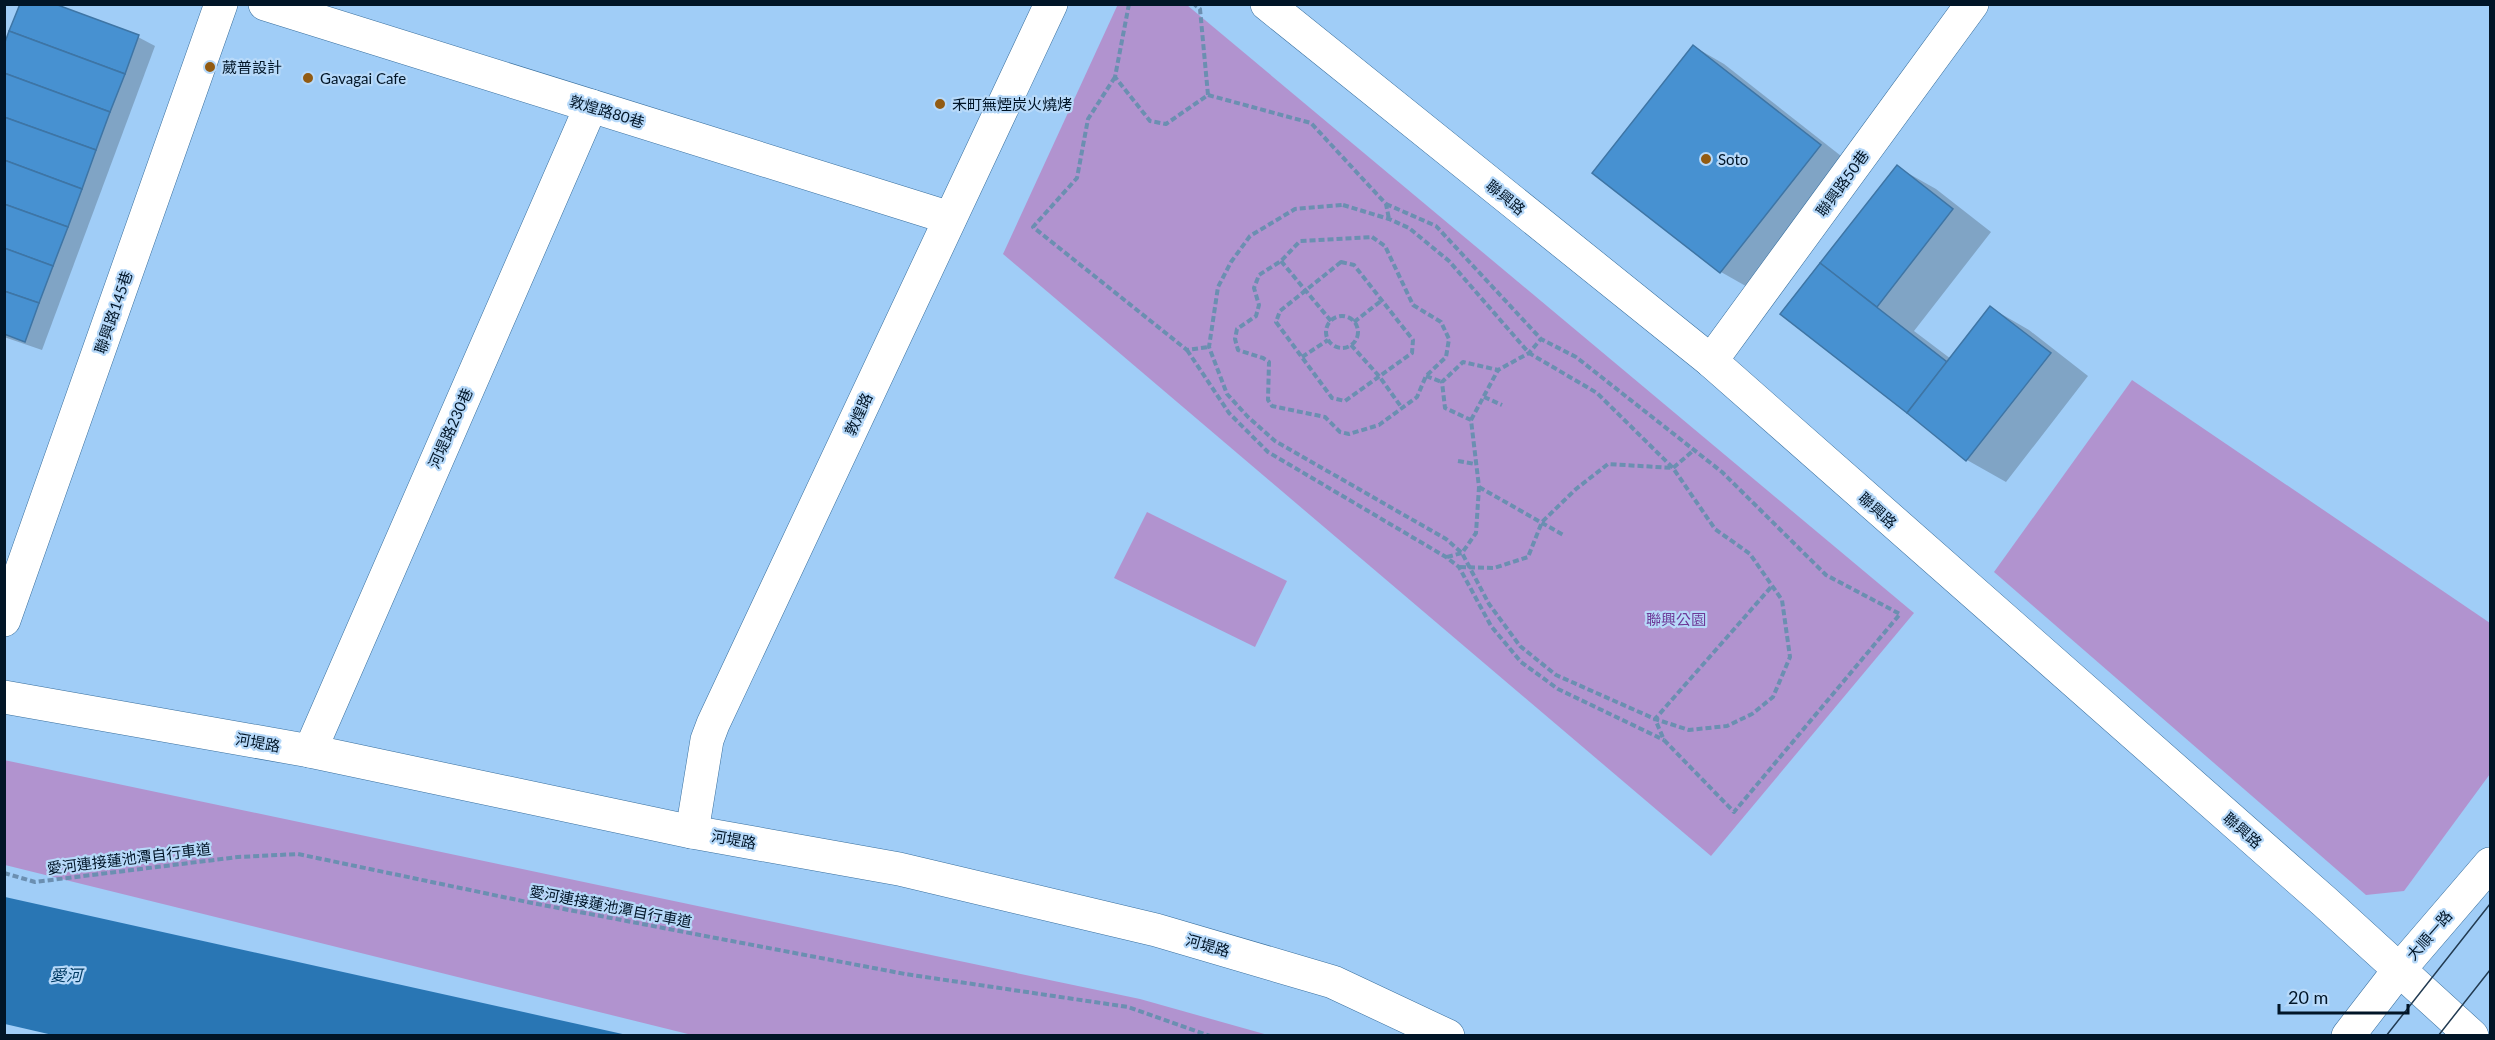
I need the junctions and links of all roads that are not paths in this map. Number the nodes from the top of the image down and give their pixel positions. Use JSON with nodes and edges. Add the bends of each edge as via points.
{"nodes":[{"id":1,"x":221,"y":4,"type":"edge"},
{"id":2,"x":265,"y":4,"type":"edge"},
{"id":3,"x":1051,"y":4,"type":"edge"},
{"id":4,"x":1267,"y":4,"type":"edge"},
{"id":5,"x":1972,"y":4,"type":"edge"},
{"id":6,"x":591,"y":106,"type":"junction"},
{"id":7,"x":950,"y":218,"type":"junction"},
{"id":8,"x":1711,"y":361,"type":"junction"},
{"id":9,"x":4,"y":620,"type":"edge"},
{"id":10,"x":4,"y":697,"type":"edge"},
{"id":11,"x":310,"y":751,"type":"junction"},
{"id":12,"x":692,"y":832,"type":"junction"},
{"id":13,"x":2490,"y":864,"type":"edge"},
{"id":14,"x":2399,"y":970,"type":"junction"},
{"id":15,"x":2490,"y":1028,"type":"edge"},
{"id":16,"x":1448,"y":1035,"type":"edge"},
{"id":17,"x":2348,"y":1035,"type":"edge"},
{"id":18,"x":2472,"y":1035,"type":"edge"},
{"id":19,"x":2484,"y":1035,"type":"edge"}],
"edges":[{"from":1,"to":9,"type":"street","name":"聯興路145巷"},
{"from":2,"to":6,"type":"street","name":"敦煌路80巷"},
{"from":3,"to":7,"type":"street","name":"敦煌路"},
{"from":4,"to":8,"type":"street","name":"聯興路"},
{"from":5,"to":8,"type":"street","name":"聯興路50巷"},
{"from":6,"to":7,"type":"street","name":"敦煌路80巷"},
{"from":6,"to":11,"type":"street","name":"河堤路230巷"},
{"from":7,"to":12,"type":"street","name":"敦煌路","via":[[713,724]]},
{"from":8,"to":14,"type":"street","name":"聯興路"},
{"from":10,"to":11,"type":"street","name":"河堤路"},
{"from":11,"to":12,"type":"street","name":"河堤路"},
{"from":12,"to":16,"type":"street","name":"河堤路","via":[[899,869],[1156,930],[1333,982]]},
{"from":13,"to":14,"type":"street","name":"大順一路"},
{"from":14,"to":17,"type":"street","name":"大順一路"},
{"from":14,"to":18,"type":"street","name":"聯興路"},
{"from":15,"to":19,"type":"street"}]}
